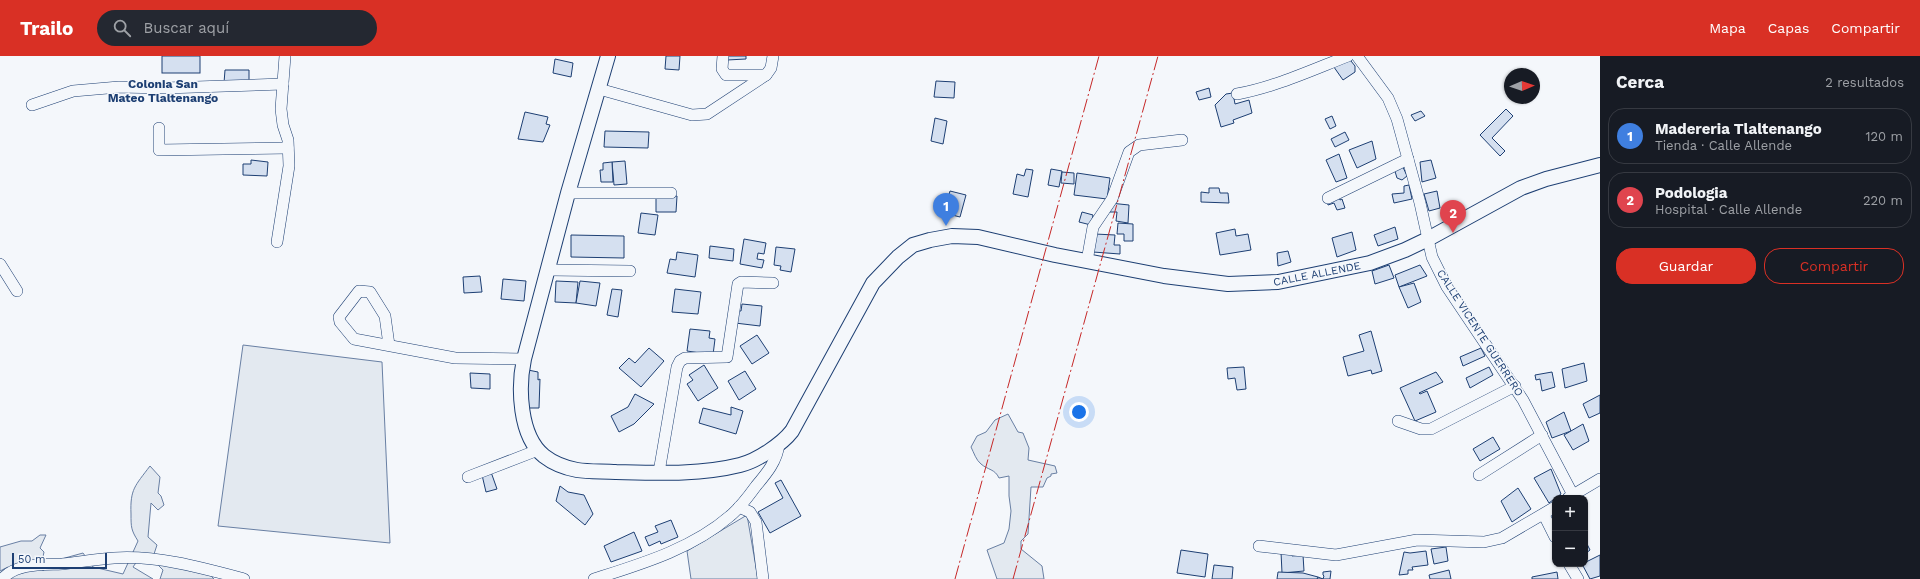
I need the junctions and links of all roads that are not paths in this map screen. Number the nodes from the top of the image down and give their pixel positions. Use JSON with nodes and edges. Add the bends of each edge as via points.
{"nodes":[{"id":1,"x":285,"y":56,"type":"edge"},
{"id":2,"x":608,"y":56,"type":"edge"},
{"id":3,"x":723,"y":56,"type":"edge"},
{"id":4,"x":773,"y":56,"type":"edge"},
{"id":5,"x":1348,"y":56,"type":"edge"},
{"id":6,"x":1357,"y":56,"type":"edge"},
{"id":7,"x":766,"y":75,"type":"junction"},
{"id":8,"x":283,"y":84,"type":"junction"},
{"id":9,"x":599,"y":89,"type":"junction"},
{"id":10,"x":1237,"y":94,"type":"dead end"},
{"id":11,"x":32,"y":105,"type":"dead end"},
{"id":12,"x":159,"y":128,"type":"dead end"},
{"id":13,"x":1182,"y":140,"type":"dead end"},
{"id":14,"x":288,"y":148,"type":"junction"},
{"id":15,"x":1408,"y":159,"type":"junction"},
{"id":16,"x":1600,"y":165,"type":"edge"},
{"id":17,"x":568,"y":193,"type":"junction"},
{"id":18,"x":671,"y":193,"type":"dead end"},
{"id":19,"x":1328,"y":198,"type":"dead end"},
{"id":20,"x":1428,"y":239,"type":"junction"},
{"id":21,"x":277,"y":242,"type":"dead end"},
{"id":22,"x":1087,"y":261,"type":"junction"},
{"id":23,"x":0,"y":264,"type":"edge"},
{"id":24,"x":549,"y":270,"type":"junction"},
{"id":25,"x":630,"y":271,"type":"dead end"},
{"id":26,"x":773,"y":283,"type":"dead end"},
{"id":27,"x":17,"y":291,"type":"dead end"},
{"id":28,"x":388,"y":345,"type":"junction"},
{"id":29,"x":524,"y":359,"type":"junction"},
{"id":30,"x":1515,"y":386,"type":"junction"},
{"id":31,"x":1398,"y":421,"type":"dead end"},
{"id":32,"x":1542,"y":435,"type":"junction"},
{"id":33,"x":779,"y":444,"type":"junction"},
{"id":34,"x":538,"y":450,"type":"junction"},
{"id":35,"x":659,"y":472,"type":"junction"},
{"id":36,"x":1479,"y":475,"type":"dead end"},
{"id":37,"x":468,"y":478,"type":"dead end"},
{"id":38,"x":1600,"y":479,"type":"edge"},
{"id":39,"x":1570,"y":495,"type":"edge"},
{"id":40,"x":1572,"y":495,"type":"edge"},
{"id":41,"x":739,"y":507,"type":"junction"},
{"id":42,"x":1552,"y":509,"type":"edge"},
{"id":43,"x":1544,"y":515,"type":"junction"},
{"id":44,"x":1552,"y":531,"type":"edge"},
{"id":45,"x":1259,"y":546,"type":"dead end"},
{"id":46,"x":1572,"y":567,"type":"edge"},
{"id":47,"x":2,"y":579,"type":"edge"},
{"id":48,"x":244,"y":579,"type":"edge"},
{"id":49,"x":594,"y":579,"type":"edge"},
{"id":50,"x":763,"y":579,"type":"edge"},
{"id":51,"x":1578,"y":579,"type":"edge"}],
"edges":[{"from":1,"to":8,"type":"street"},
{"from":2,"to":9,"type":"street"},
{"from":3,"to":7,"type":"street","via":[[722,69],[726,75]]},
{"from":4,"to":7,"type":"street","via":[[771,68]]},
{"from":5,"to":10,"type":"street","via":[[1271,85]]},
{"from":6,"to":15,"type":"street","name":"CALLE VICENTE GUERRERO","via":[[1388,98],[1397,119]]},
{"from":7,"to":9,"type":"street","via":[[707,114],[698,116]]},
{"from":8,"to":11,"type":"street","via":[[119,87],[73,91]]},
{"from":8,"to":14,"type":"street","via":[[281,109]]},
{"from":9,"to":17,"type":"street"},
{"from":12,"to":14,"type":"street","via":[[159,150]]},
{"from":13,"to":22,"type":"street","via":[[1139,146],[1129,152],[1112,198],[1093,227]]},
{"from":14,"to":21,"type":"street","via":[[289,166]]},
{"from":15,"to":19,"type":"street"},
{"from":15,"to":20,"type":"street","name":"CALLE VICENTE GUERRERO"},
{"from":16,"to":20,"type":"street","name":"CALLE ALLENDE","via":[[1520,188]]},
{"from":17,"to":18,"type":"street"},
{"from":17,"to":24,"type":"street"},
{"from":20,"to":22,"type":"street","name":"CALLE ALLENDE","via":[[1370,263],[1298,279],[1255,284],[1228,284],[1178,278]]},
{"from":20,"to":30,"type":"street","name":"CALLE VICENTE GUERRERO","via":[[1432,257],[1447,287]]},
{"from":22,"to":33,"type":"street","name":"CALLE ALLENDE","via":[[970,236],[938,238],[913,246],[887,267],[874,283],[792,431]]},
{"from":23,"to":27,"type":"street"},
{"from":24,"to":25,"type":"street"},
{"from":24,"to":29,"type":"street"},
{"from":26,"to":35,"type":"street","via":[[738,284],[727,357],[685,358],[680,361]]},
{"from":28,"to":28,"type":"street","via":[[354,339],[340,322],[341,312],[359,292],[370,292],[383,311]]},
{"from":28,"to":29,"type":"street","via":[[455,358]]},
{"from":29,"to":34,"type":"street","via":[[521,403],[526,426]]},
{"from":30,"to":31,"type":"street","via":[[1431,428],[1421,429]]},
{"from":30,"to":32,"type":"street","name":"CALLE VICENTE GUERRERO"},
{"from":32,"to":36,"type":"street"},
{"from":32,"to":39,"type":"street","name":"CALLE VICENTE GUERRERO"},
{"from":33,"to":35,"type":"street","name":"CALLE ALLENDE","via":[[758,458],[740,465]]},
{"from":33,"to":41,"type":"street","via":[[778,454],[768,471]]},
{"from":34,"to":35,"type":"street","name":"CALLE ALLENDE","via":[[554,463],[578,470]]},
{"from":34,"to":37,"type":"street"},
{"from":38,"to":40,"type":"street"},
{"from":41,"to":49,"type":"street","via":[[704,535],[642,564]]},
{"from":41,"to":50,"type":"street","via":[[750,512],[756,522]]},
{"from":42,"to":43,"type":"street"},
{"from":43,"to":44,"type":"street"},
{"from":43,"to":45,"type":"street","via":[[1502,538],[1484,542],[1417,540],[1336,555]]},
{"from":46,"to":51,"type":"street"},
{"from":47,"to":48,"type":"street","via":[[7,573],[22,567],[114,558],[187,565]]}]}
